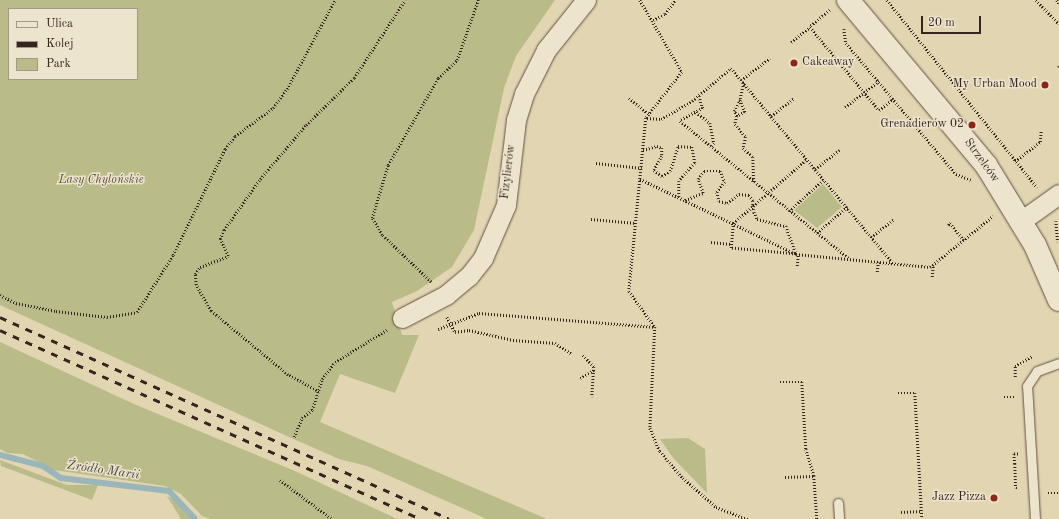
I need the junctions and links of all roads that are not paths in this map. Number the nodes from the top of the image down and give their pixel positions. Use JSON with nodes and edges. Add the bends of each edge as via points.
{"nodes":[{"id":1,"x":586,"y":0,"type":"edge"},
{"id":2,"x":842,"y":8,"type":"edge"},
{"id":3,"x":1054,"y":202,"type":"edge"},
{"id":4,"x":1021,"y":221,"type":"junction"},
{"id":5,"x":1059,"y":300,"type":"edge"},
{"id":6,"x":402,"y":318,"type":"road end"},
{"id":7,"x":1059,"y":363,"type":"edge"},
{"id":8,"x":838,"y":503,"type":"dead end"},
{"id":9,"x":839,"y":519,"type":"edge"},
{"id":10,"x":1035,"y":519,"type":"edge"}],
"edges":[{"from":1,"to":6,"type":"street","name":"Fizylierów","via":[[546,50],[524,94],[516,120],[506,205],[495,236],[469,276],[446,295]]},
{"from":2,"to":4,"type":"street","name":"Strzelców","via":[[961,134]]},
{"from":3,"to":4,"type":"street"},
{"from":4,"to":5,"type":"street","name":"Strzelców"},
{"from":7,"to":10,"type":"lane","via":[[1037,371],[1027,386]]},
{"from":8,"to":9,"type":"lane"}]}
